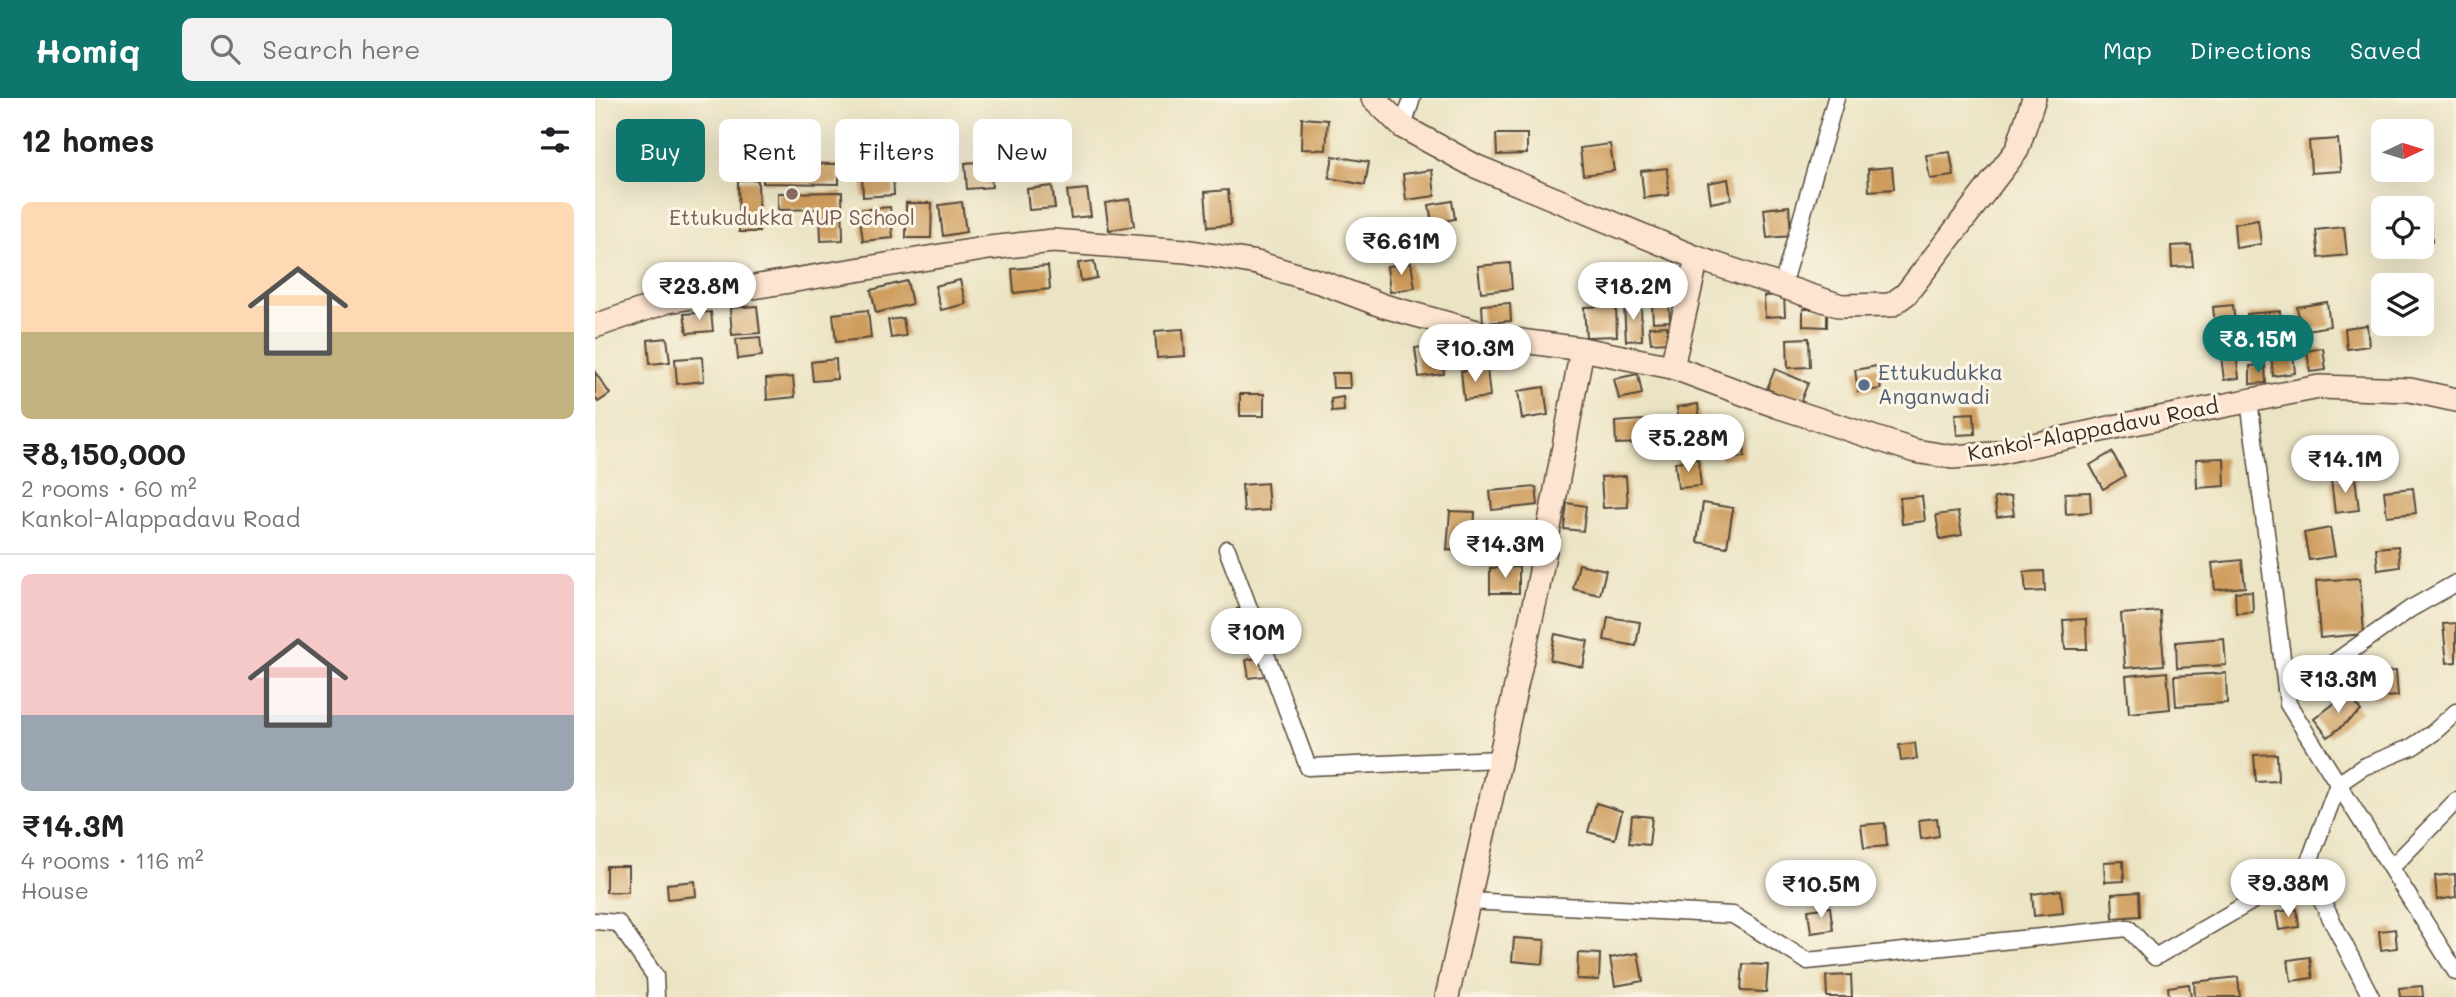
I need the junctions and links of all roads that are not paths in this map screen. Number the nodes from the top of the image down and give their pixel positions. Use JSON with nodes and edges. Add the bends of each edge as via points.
{"nodes":[{"id":1,"x":1373,"y":98,"type":"edge"},
{"id":2,"x":1412,"y":98,"type":"edge"},
{"id":3,"x":1836,"y":98,"type":"edge"},
{"id":4,"x":2033,"y":98,"type":"edge"},
{"id":5,"x":1403,"y":127,"type":"junction"},
{"id":6,"x":1697,"y":258,"type":"junction"},
{"id":7,"x":1782,"y":286,"type":"junction"},
{"id":8,"x":595,"y":326,"type":"edge"},
{"id":9,"x":1582,"y":349,"type":"junction"},
{"id":10,"x":1672,"y":367,"type":"junction"},
{"id":11,"x":2249,"y":400,"type":"junction"},
{"id":12,"x":2456,"y":400,"type":"edge"},
{"id":13,"x":1227,"y":548,"type":"dead end"},
{"id":14,"x":2456,"y":583,"type":"edge"},
{"id":15,"x":2286,"y":690,"type":"junction"},
{"id":16,"x":2456,"y":712,"type":"edge"},
{"id":17,"x":1500,"y":759,"type":"junction"},
{"id":18,"x":2338,"y":784,"type":"junction"},
{"id":19,"x":2456,"y":801,"type":"edge"},
{"id":20,"x":2391,"y":869,"type":"junction"},
{"id":21,"x":2305,"y":870,"type":"junction"},
{"id":22,"x":1469,"y":901,"type":"junction"},
{"id":23,"x":595,"y":921,"type":"edge"},
{"id":24,"x":2456,"y":972,"type":"edge"},
{"id":25,"x":656,"y":997,"type":"edge"},
{"id":26,"x":1447,"y":997,"type":"edge"},
{"id":27,"x":2371,"y":997,"type":"edge"}],
"edges":[{"from":1,"to":5,"type":"main road"},
{"from":2,"to":5,"type":"street"},
{"from":3,"to":7,"type":"street"},
{"from":4,"to":7,"type":"main road","via":[[2017,150],[1906,294],[1891,305],[1841,306]]},
{"from":5,"to":6,"type":"main road","via":[[1475,166]]},
{"from":6,"to":7,"type":"main road"},
{"from":6,"to":10,"type":"main road"},
{"from":8,"to":9,"type":"main road","name":"Kankol-Alappadavu Road","via":[[668,301],[1053,241],[1186,251],[1257,263],[1499,338]]},
{"from":9,"to":10,"type":"main road","name":"Kankol-Alappadavu Road"},
{"from":9,"to":17,"type":"main road","via":[[1538,587]]},
{"from":10,"to":11,"type":"main road","name":"Kankol-Alappadavu Road","via":[[1915,451],[1952,457],[1992,454]]},
{"from":11,"to":12,"type":"main road","name":"Kankol-Alappadavu Road","via":[[2319,387],[2410,390]]},
{"from":11,"to":15,"type":"street"},
{"from":13,"to":17,"type":"street","via":[[1308,767]]},
{"from":14,"to":15,"type":"street","via":[[2410,609],[2298,688]]},
{"from":15,"to":18,"type":"street","via":[[2288,704]]},
{"from":16,"to":18,"type":"street","via":[[2412,747],[2363,767]]},
{"from":17,"to":22,"type":"main road"},
{"from":18,"to":20,"type":"street"},
{"from":18,"to":21,"type":"street"},
{"from":19,"to":20,"type":"street"},
{"from":20,"to":24,"type":"street"},
{"from":21,"to":22,"type":"street","via":[[2155,957],[2128,928],[1807,961],[1733,915]]},
{"from":21,"to":27,"type":"street"},
{"from":22,"to":26,"type":"main road"},
{"from":23,"to":25,"type":"street","via":[[618,923],[655,976]]}]}
